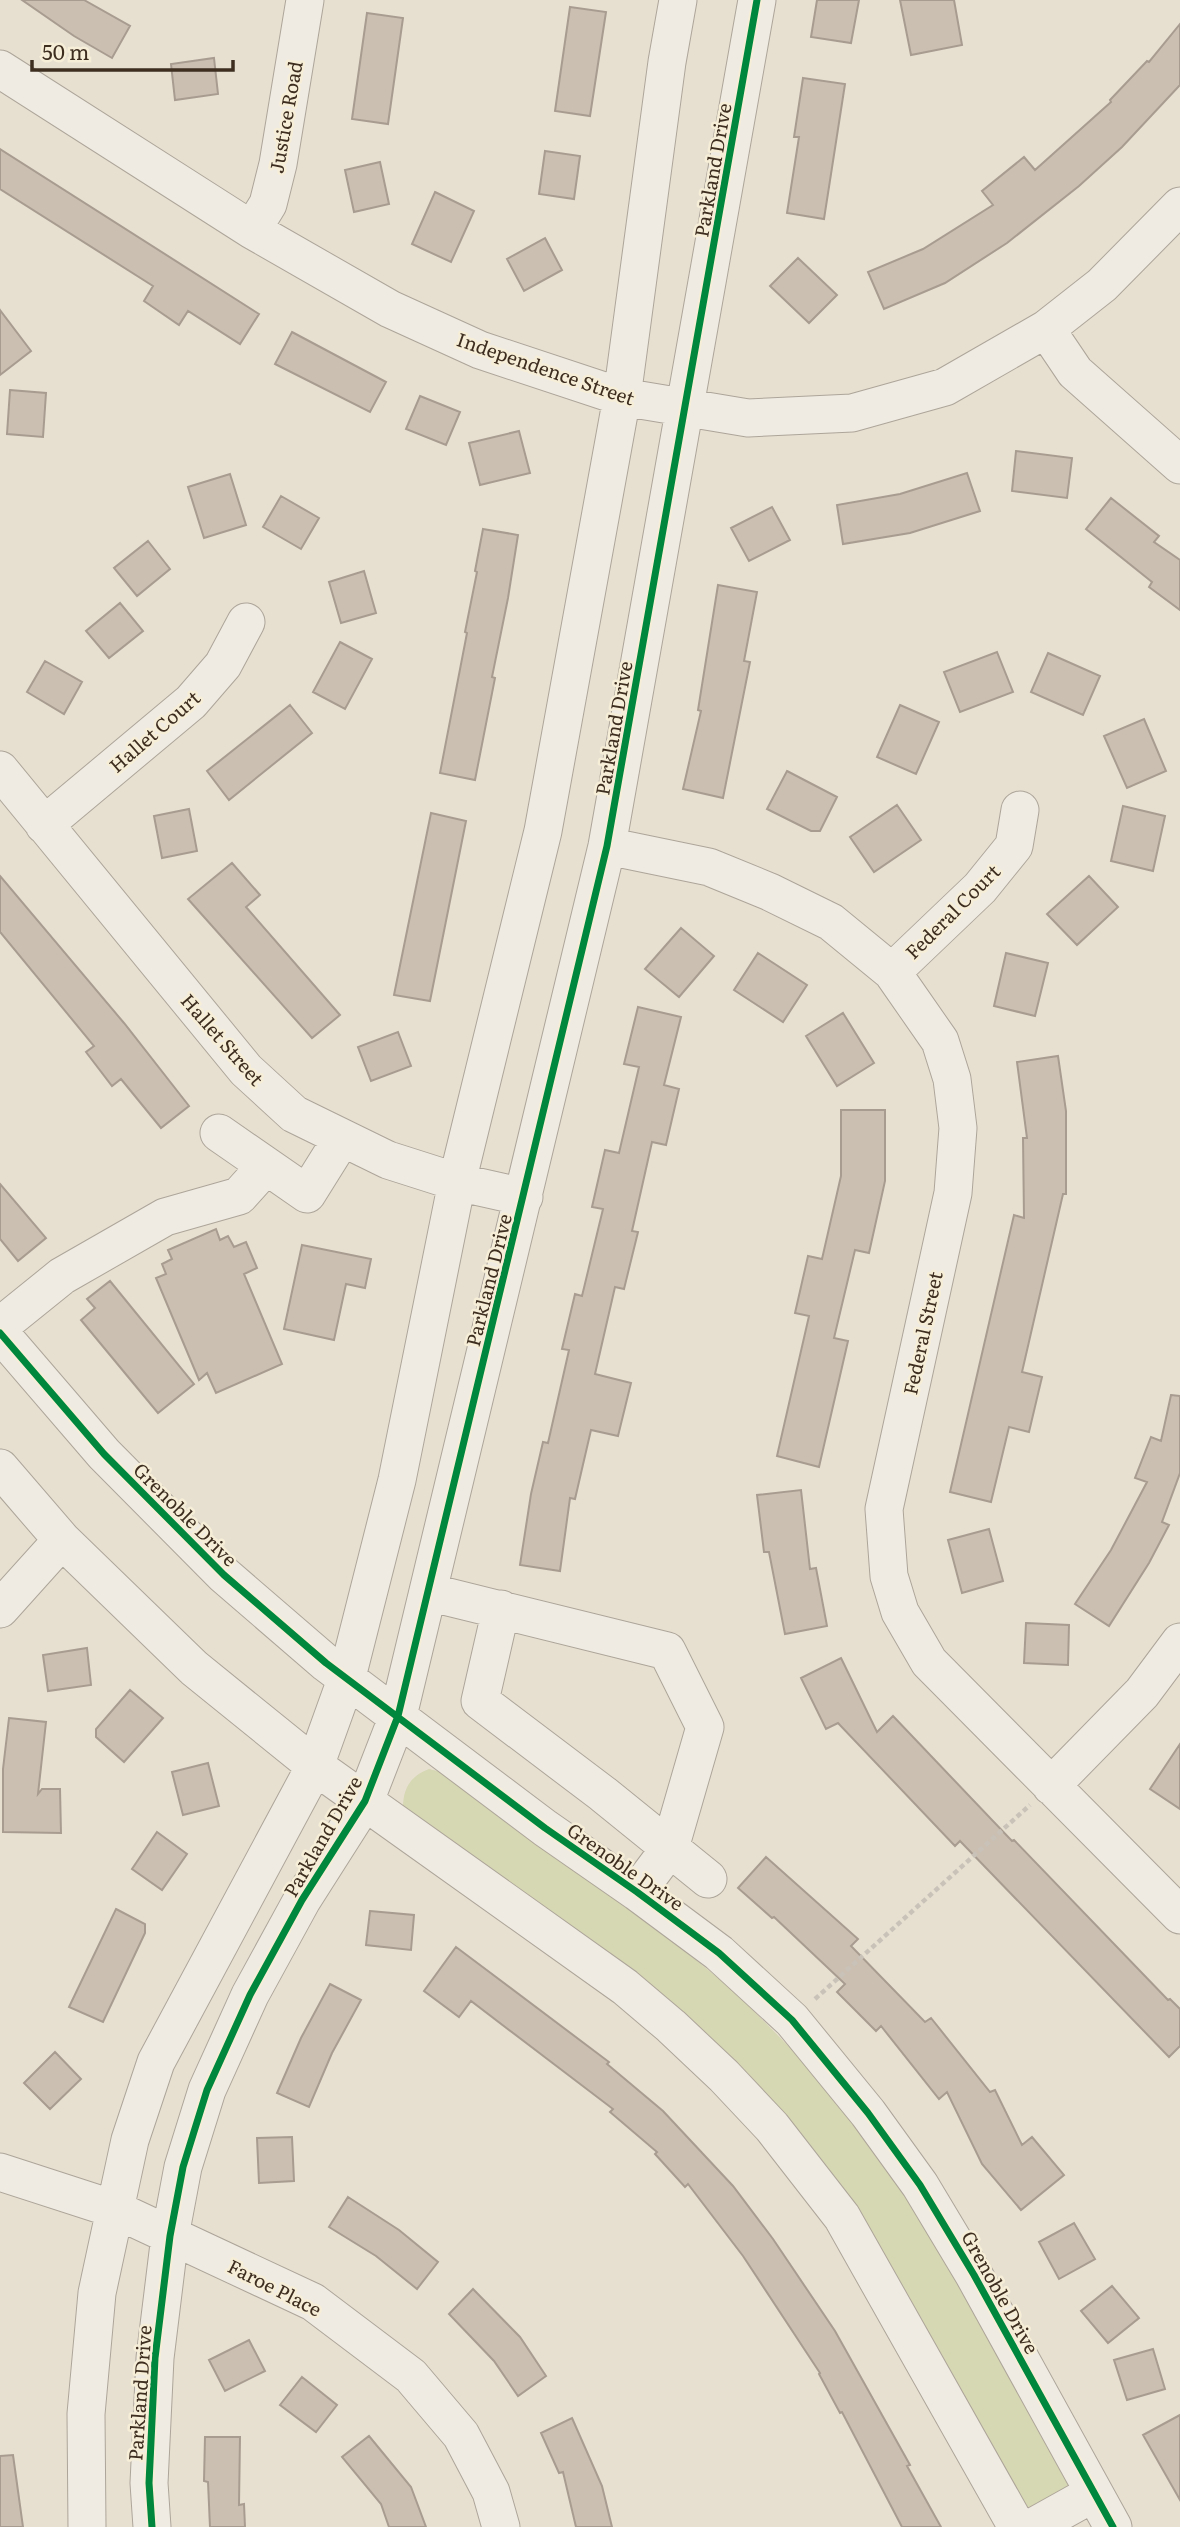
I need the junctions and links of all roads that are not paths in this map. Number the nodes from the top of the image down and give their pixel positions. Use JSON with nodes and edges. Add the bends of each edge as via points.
{"nodes":[{"id":1,"x":305,"y":0,"type":"edge"},
{"id":2,"x":678,"y":0,"type":"edge"},
{"id":3,"x":757,"y":0,"type":"edge"},
{"id":4,"x":0,"y":69,"type":"edge"},
{"id":5,"x":1180,"y":206,"type":"edge"},
{"id":6,"x":252,"y":230,"type":"junction"},
{"id":7,"x":1046,"y":329,"type":"junction"},
{"id":8,"x":622,"y":397,"type":"junction"},
{"id":9,"x":686,"y":407,"type":"junction"},
{"id":10,"x":1180,"y":465,"type":"edge"},
{"id":11,"x":246,"y":622,"type":"dead end"},
{"id":12,"x":0,"y":770,"type":"edge"},
{"id":13,"x":1020,"y":810,"type":"dead end"},
{"id":14,"x":44,"y":825,"type":"junction"},
{"id":15,"x":607,"y":846,"type":"junction"},
{"id":16,"x":892,"y":972,"type":"junction"},
{"id":17,"x":219,"y":1133,"type":"dead end"},
{"id":18,"x":342,"y":1138,"type":"junction"},
{"id":19,"x":266,"y":1166,"type":"junction"},
{"id":20,"x":457,"y":1182,"type":"junction"},
{"id":21,"x":524,"y":1197,"type":"junction"},
{"id":22,"x":0,"y":1326,"type":"edge"},
{"id":23,"x":0,"y":1333,"type":"edge"},
{"id":24,"x":0,"y":1468,"type":"edge"},
{"id":25,"x":62,"y":1540,"type":"junction"},
{"id":26,"x":428,"y":1592,"type":"junction"},
{"id":27,"x":0,"y":1609,"type":"edge"},
{"id":28,"x":501,"y":1609,"type":"junction"},
{"id":29,"x":1180,"y":1642,"type":"edge"},
{"id":30,"x":347,"y":1677,"type":"junction"},
{"id":31,"x":398,"y":1716,"type":"junction"},
{"id":32,"x":315,"y":1766,"type":"junction"},
{"id":33,"x":1051,"y":1786,"type":"junction"},
{"id":34,"x":365,"y":1801,"type":"junction"},
{"id":35,"x":670,"y":1849,"type":"junction"},
{"id":36,"x":708,"y":1879,"type":"dead end"},
{"id":37,"x":637,"y":1892,"type":"junction"},
{"id":38,"x":1180,"y":1915,"type":"edge"},
{"id":39,"x":0,"y":2172,"type":"edge"},
{"id":40,"x":114,"y":2209,"type":"junction"},
{"id":41,"x":170,"y":2236,"type":"junction"},
{"id":42,"x":1094,"y":2493,"type":"junction"},
{"id":43,"x":87,"y":2527,"type":"edge"},
{"id":44,"x":152,"y":2527,"type":"edge"},
{"id":45,"x":500,"y":2527,"type":"edge"},
{"id":46,"x":1017,"y":2527,"type":"edge"},
{"id":47,"x":1033,"y":2527,"type":"edge"},
{"id":48,"x":1112,"y":2527,"type":"edge"}],
"edges":[{"from":1,"to":6,"type":"street","name":"Justice Road","via":[[278,164],[268,204]]},
{"from":2,"to":8,"type":"street","name":"Parkland Drive"},
{"from":3,"to":9,"type":"street","name":"Parkland Drive"},
{"from":4,"to":6,"type":"street","name":"Independence Street"},
{"from":5,"to":7,"type":"street","name":"Independence Street","via":[[1102,285]]},
{"from":6,"to":8,"type":"street","name":"Independence Street","via":[[390,309],[480,350]]},
{"from":7,"to":9,"type":"street","name":"Independence Street","via":[[945,387],[852,413],[748,418]]},
{"from":7,"to":10,"type":"street","via":[[1075,372]]},
{"from":8,"to":9,"type":"street","name":"Independence Street"},
{"from":8,"to":20,"type":"street","name":"Parkland Drive","via":[[543,831]]},
{"from":9,"to":15,"type":"street","name":"Parkland Drive"},
{"from":11,"to":14,"type":"street","name":"Hallet Court","via":[[223,665],[191,702]]},
{"from":12,"to":14,"type":"street","name":"Hallet Street"},
{"from":13,"to":16,"type":"street","name":"Federal Court","via":[[1014,846],[980,888]]},
{"from":14,"to":18,"type":"street","name":"Hallet Street","via":[[246,1070],[294,1114]]},
{"from":15,"to":16,"type":"street","name":"Federal Street","via":[[709,867],[770,892],[831,922]]},
{"from":15,"to":21,"type":"street","name":"Parkland Drive"},
{"from":16,"to":33,"type":"street","name":"Federal Street","via":[[940,1041],[952,1079],[958,1128],[953,1193],[884,1508],[890,1576],[900,1612],[929,1662]]},
{"from":17,"to":19,"type":"street"},
{"from":18,"to":19,"type":"street","via":[[307,1194]]},
{"from":18,"to":20,"type":"street","name":"Hallet Street","via":[[388,1160]]},
{"from":19,"to":22,"type":"street","via":[[239,1196],[165,1217],[62,1276]]},
{"from":20,"to":21,"type":"street","name":"Hallet Street"},
{"from":20,"to":30,"type":"street","name":"Parkland Drive","via":[[397,1480]]},
{"from":21,"to":26,"type":"street","name":"Parkland Drive"},
{"from":23,"to":30,"type":"street","name":"Grenoble Drive","via":[[104,1454],[224,1575]]},
{"from":24,"to":25,"type":"street"},
{"from":25,"to":27,"type":"street"},
{"from":25,"to":32,"type":"street","via":[[194,1668]]},
{"from":26,"to":28,"type":"street"},
{"from":26,"to":31,"type":"street","name":"Parkland Drive"},
{"from":28,"to":35,"type":"street","via":[[480,1701]]},
{"from":28,"to":35,"type":"street","via":[[667,1651],[705,1727]]},
{"from":29,"to":33,"type":"street","via":[[1142,1693]]},
{"from":30,"to":31,"type":"street","name":"Grenoble Drive"},
{"from":30,"to":32,"type":"street","name":"Parkland Drive"},
{"from":31,"to":34,"type":"street","name":"Parkland Drive"},
{"from":31,"to":37,"type":"street","name":"Grenoble Drive"},
{"from":32,"to":34,"type":"street"},
{"from":32,"to":40,"type":"street","name":"Parkland Drive","via":[[156,2062],[130,2140]]},
{"from":33,"to":38,"type":"street","name":"Federal Street"},
{"from":34,"to":41,"type":"street","name":"Parkland Drive","via":[[302,1900],[207,2090],[183,2166]]},
{"from":34,"to":46,"type":"street","via":[[625,1987],[715,2067],[772,2127],[842,2217]]},
{"from":35,"to":36,"type":"street"},
{"from":35,"to":37,"type":"street"},
{"from":37,"to":42,"type":"street","name":"Grenoble Drive","via":[[719,1953],[792,2020],[868,2113],[920,2185],[974,2275]]},
{"from":39,"to":40,"type":"street","name":"Faroe Place"},
{"from":40,"to":41,"type":"street","name":"Faroe Place"},
{"from":40,"to":43,"type":"street","name":"Parkland Drive","via":[[97,2293],[86,2414]]},
{"from":41,"to":44,"type":"street","name":"Parkland Drive","via":[[155,2358],[149,2483]]},
{"from":41,"to":45,"type":"street","name":"Faroe Place","via":[[313,2302],[411,2376],[461,2435],[491,2492]]},
{"from":42,"to":47,"type":"street"},
{"from":42,"to":48,"type":"street","name":"Grenoble Drive"}]}
